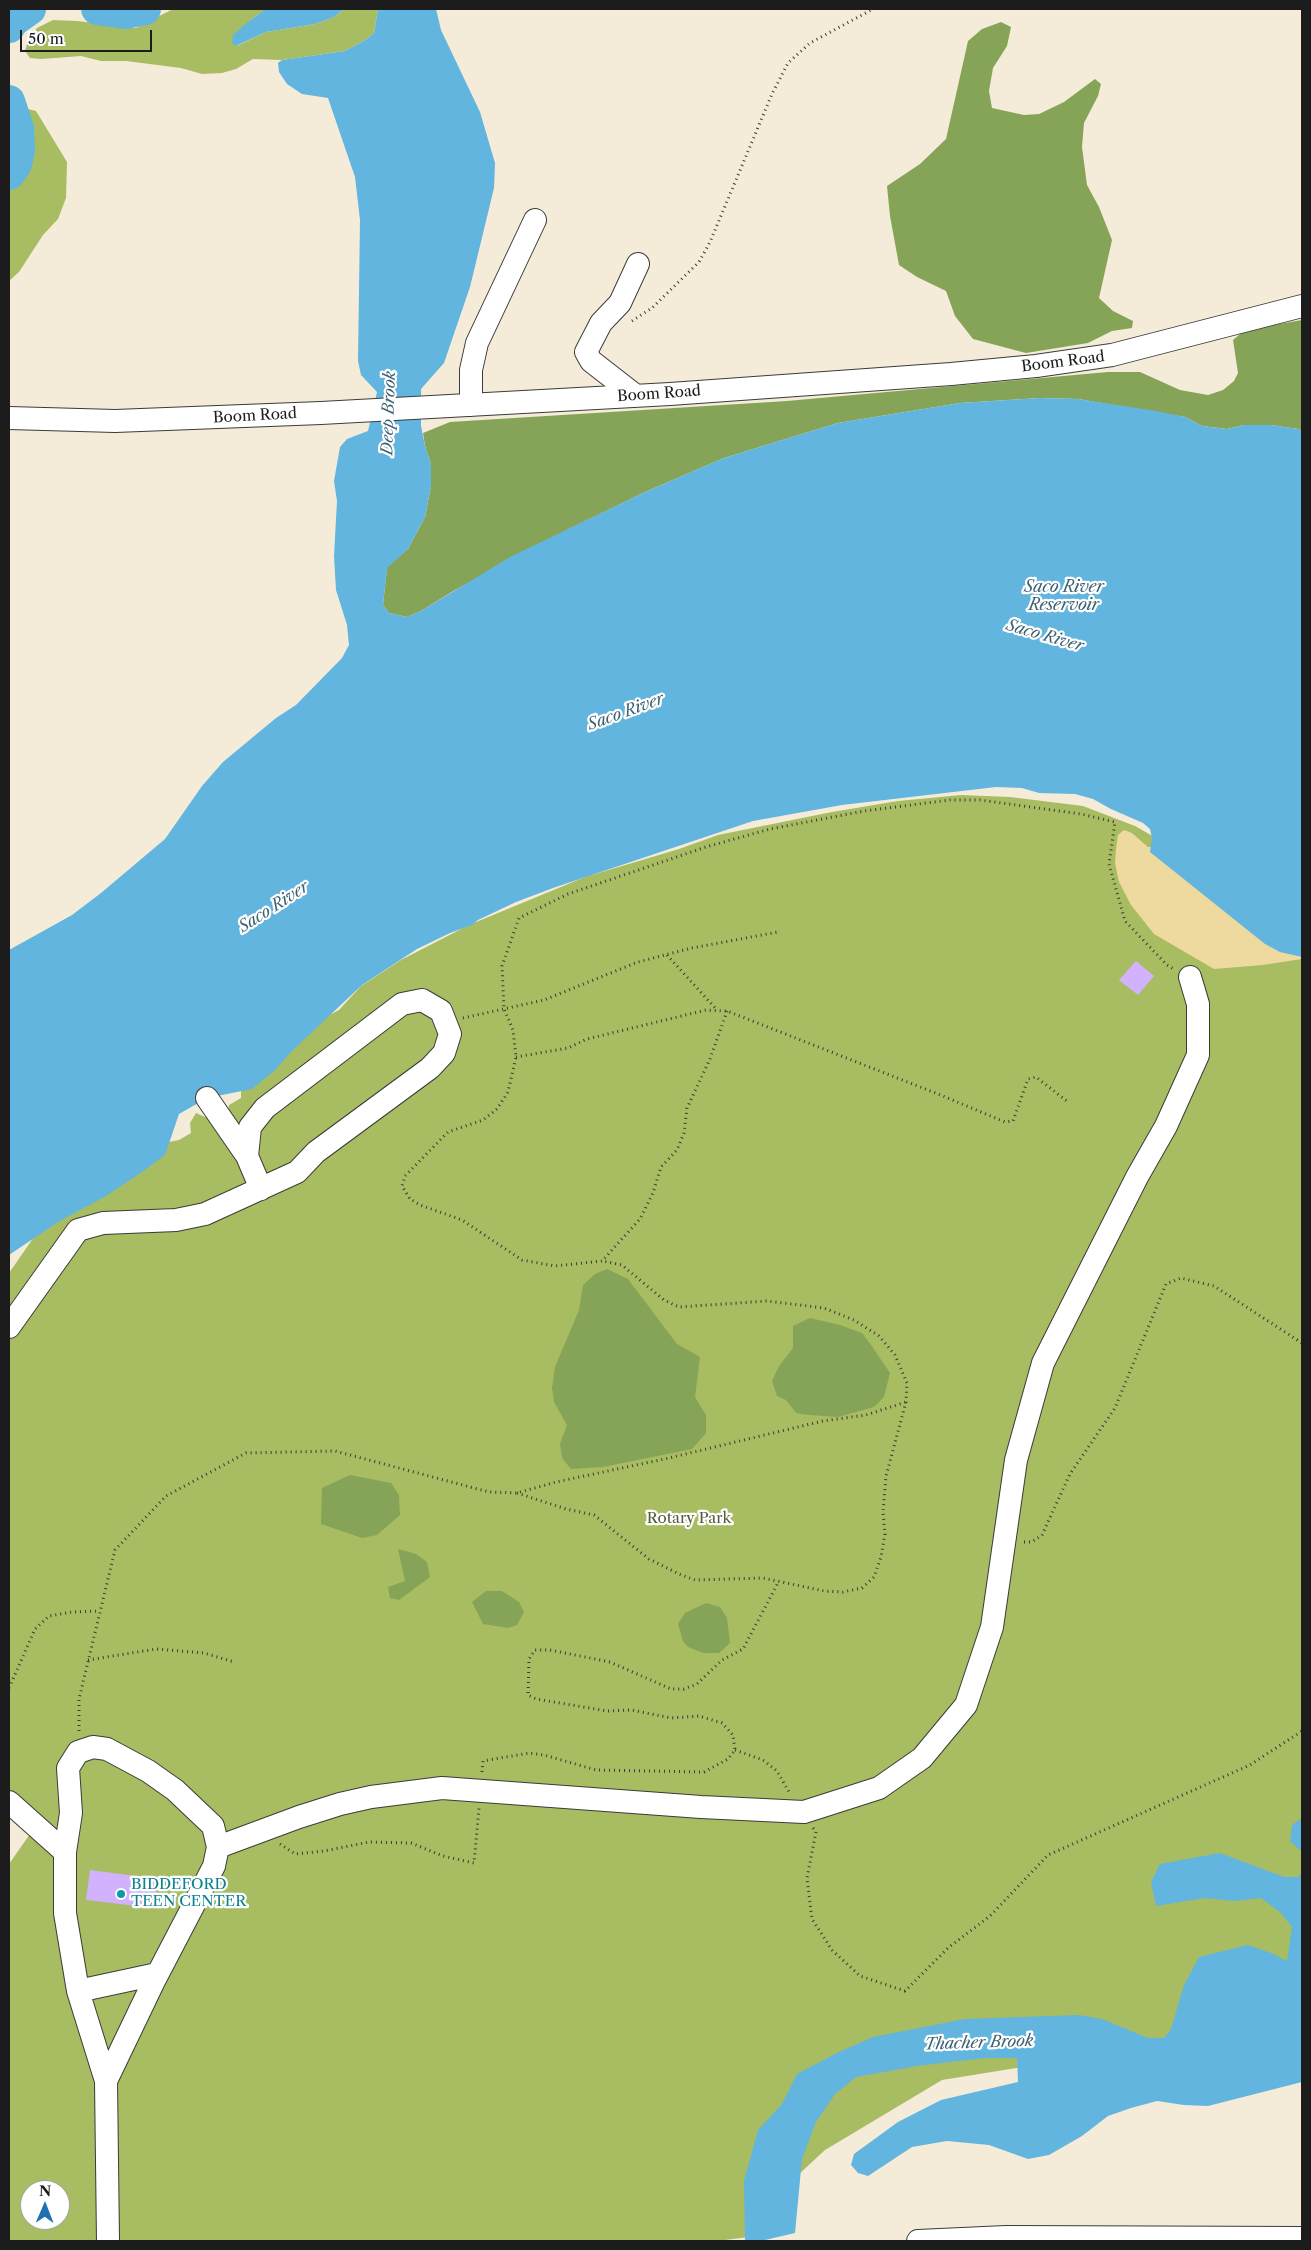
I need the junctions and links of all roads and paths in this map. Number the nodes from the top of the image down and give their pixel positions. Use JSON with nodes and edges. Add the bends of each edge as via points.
{"nodes":[{"id":1,"x":873,"y":9,"type":"edge"},
{"id":2,"x":535,"y":220,"type":"dead end"},
{"id":3,"x":638,"y":264,"type":"dead end"},
{"id":4,"x":1302,"y":306,"type":"edge"},
{"id":5,"x":628,"y":324,"type":"dead end"},
{"id":6,"x":636,"y":396,"type":"junction"},
{"id":7,"x":466,"y":405,"type":"junction"},
{"id":8,"x":9,"y":418,"type":"edge"},
{"id":9,"x":778,"y":932,"type":"dead end"},
{"id":10,"x":667,"y":955,"type":"junction"},
{"id":11,"x":1190,"y":976,"type":"joint"},
{"id":12,"x":504,"y":1009,"type":"junction"},
{"id":13,"x":717,"y":1011,"type":"junction"},
{"id":14,"x":727,"y":1011,"type":"junction"},
{"id":15,"x":446,"y":1024,"type":"junction"},
{"id":16,"x":516,"y":1058,"type":"junction"},
{"id":17,"x":207,"y":1098,"type":"dead end"},
{"id":18,"x":1068,"y":1102,"type":"dead end"},
{"id":19,"x":247,"y":1156,"type":"junction"},
{"id":20,"x":261,"y":1189,"type":"junction"},
{"id":21,"x":602,"y":1261,"type":"junction"},
{"id":22,"x":9,"y":1327,"type":"edge"},
{"id":23,"x":1302,"y":1343,"type":"edge"},
{"id":24,"x":906,"y":1402,"type":"junction"},
{"id":25,"x":517,"y":1493,"type":"junction"},
{"id":26,"x":1005,"y":1539,"type":"junction"},
{"id":27,"x":779,"y":1582,"type":"junction"},
{"id":28,"x":100,"y":1611,"type":"junction"},
{"id":29,"x":88,"y":1660,"type":"junction"},
{"id":30,"x":234,"y":1662,"type":"dead end"},
{"id":31,"x":9,"y":1688,"type":"edge"},
{"id":32,"x":1302,"y":1731,"type":"edge"},
{"id":33,"x":85,"y":1750,"type":"junction"},
{"id":34,"x":735,"y":1750,"type":"junction"},
{"id":35,"x":480,"y":1791,"type":"junction"},
{"id":36,"x":9,"y":1802,"type":"edge"},
{"id":37,"x":804,"y":1812,"type":"junction"},
{"id":38,"x":268,"y":1828,"type":"junction"},
{"id":39,"x":218,"y":1847,"type":"junction"},
{"id":40,"x":65,"y":1852,"type":"junction"},
{"id":41,"x":158,"y":1974,"type":"junction"},
{"id":42,"x":78,"y":1991,"type":"junction"},
{"id":43,"x":106,"y":2080,"type":"junction"},
{"id":44,"x":1302,"y":2238,"type":"edge"},
{"id":45,"x":1264,"y":2240,"type":"edge"},
{"id":46,"x":108,"y":2241,"type":"edge"},
{"id":47,"x":918,"y":2241,"type":"edge"}],
"edges":[{"from":1,"to":5,"type":"path","via":[[810,43],[788,63],[710,242],[698,262],[652,308]]},
{"from":2,"to":7,"type":"street","via":[[476,344]]},
{"from":3,"to":6,"type":"street","via":[[620,303],[601,323],[586,352],[592,361]]},
{"from":4,"to":6,"type":"street","name":"Boom Road","via":[[1142,348],[1060,363],[951,374]]},
{"from":6,"to":7,"type":"street","name":"Boom Road"},
{"from":7,"to":8,"type":"street","name":"Boom Road","via":[[115,421]]},
{"from":9,"to":10,"type":"path"},
{"from":10,"to":12,"type":"path","via":[[638,962],[544,1000]]},
{"from":10,"to":13,"type":"path"},
{"from":11,"to":12,"type":"path","via":[[1167,965],[1125,921],[1110,864],[1115,822],[989,801],[950,800],[864,811],[770,829],[568,894],[519,918],[502,966]]},
{"from":11,"to":26,"type":"street","via":[[1198,1004],[1198,1055],[1166,1126],[1043,1364],[1016,1460]]},
{"from":12,"to":15,"type":"path"},
{"from":12,"to":16,"type":"path","via":[[513,1030]]},
{"from":13,"to":14,"type":"path"},
{"from":13,"to":16,"type":"path","via":[[706,1010],[646,1024],[587,1039],[568,1048]]},
{"from":14,"to":18,"type":"path","via":[[1005,1122],[1013,1121],[1028,1079],[1036,1077]]},
{"from":14,"to":21,"type":"path","via":[[687,1108],[684,1133],[677,1150],[661,1167],[653,1193],[640,1218]]},
{"from":15,"to":19,"type":"street","via":[[441,1011],[422,1000],[402,1004],[265,1108],[250,1127]]},
{"from":15,"to":20,"type":"street","via":[[450,1034],[444,1053],[430,1068],[316,1152],[298,1172]]},
{"from":16,"to":21,"type":"path","via":[[508,1092],[497,1109],[483,1120],[448,1132],[405,1176],[402,1186],[420,1205],[462,1220],[522,1260],[555,1266]]},
{"from":17,"to":19,"type":"street"},
{"from":19,"to":20,"type":"street"},
{"from":20,"to":22,"type":"street","via":[[205,1214],[176,1220],[103,1223],[78,1230]]},
{"from":21,"to":24,"type":"path","via":[[622,1265],[664,1300],[679,1307],[767,1301],[824,1308],[854,1320],[879,1336],[895,1355],[907,1383]]},
{"from":23,"to":26,"type":"path","via":[[1214,1286],[1181,1278],[1166,1284],[1115,1408],[1070,1474],[1042,1535],[1032,1542]]},
{"from":24,"to":25,"type":"path","via":[[866,1415],[823,1421]]},
{"from":24,"to":27,"type":"path","via":[[886,1476],[885,1534],[874,1577],[862,1588],[843,1592]]},
{"from":25,"to":27,"type":"path","via":[[594,1515],[649,1559],[695,1580],[763,1578]]},
{"from":25,"to":28,"type":"path","via":[[489,1492],[335,1451],[246,1453],[166,1496],[115,1550]]},
{"from":26,"to":37,"type":"street","via":[[992,1627],[966,1706],[922,1758],[879,1788]]},
{"from":27,"to":34,"type":"path","via":[[743,1649],[722,1660],[697,1684],[684,1689],[671,1688],[610,1662],[550,1650],[535,1650],[529,1659],[528,1695],[536,1699],[671,1718],[699,1716],[722,1723],[733,1735]]},
{"from":28,"to":29,"type":"path"},
{"from":28,"to":31,"type":"path","via":[[49,1616],[35,1629]]},
{"from":29,"to":30,"type":"path","via":[[156,1649],[204,1653]]},
{"from":29,"to":33,"type":"path","via":[[79,1699],[78,1724]]},
{"from":32,"to":37,"type":"path","via":[[1250,1765],[1048,1855],[990,1916],[948,1948],[905,1991],[860,1976],[832,1950],[812,1919],[807,1878],[816,1832]]},
{"from":33,"to":39,"type":"street","via":[[93,1747],[107,1749],[175,1790],[212,1826]]},
{"from":33,"to":40,"type":"street","via":[[78,1752],[68,1768],[71,1813]]},
{"from":34,"to":35,"type":"path","via":[[728,1759],[704,1772],[596,1770],[529,1753],[483,1760]]},
{"from":34,"to":37,"type":"path","via":[[763,1760],[777,1771]]},
{"from":35,"to":37,"type":"street"},
{"from":35,"to":38,"type":"street","via":[[442,1788],[371,1797]]},
{"from":35,"to":38,"type":"path","via":[[474,1863],[443,1856],[411,1842],[369,1842],[295,1854],[280,1844]]},
{"from":36,"to":40,"type":"street"},
{"from":38,"to":39,"type":"street"},
{"from":39,"to":41,"type":"street","via":[[214,1866]]},
{"from":40,"to":42,"type":"street","via":[[65,1913]]},
{"from":41,"to":42,"type":"street"},
{"from":41,"to":43,"type":"street"},
{"from":42,"to":43,"type":"street"},
{"from":43,"to":46,"type":"street"},
{"from":44,"to":45,"type":"street"},
{"from":45,"to":47,"type":"street","via":[[1006,2237]]}]}
